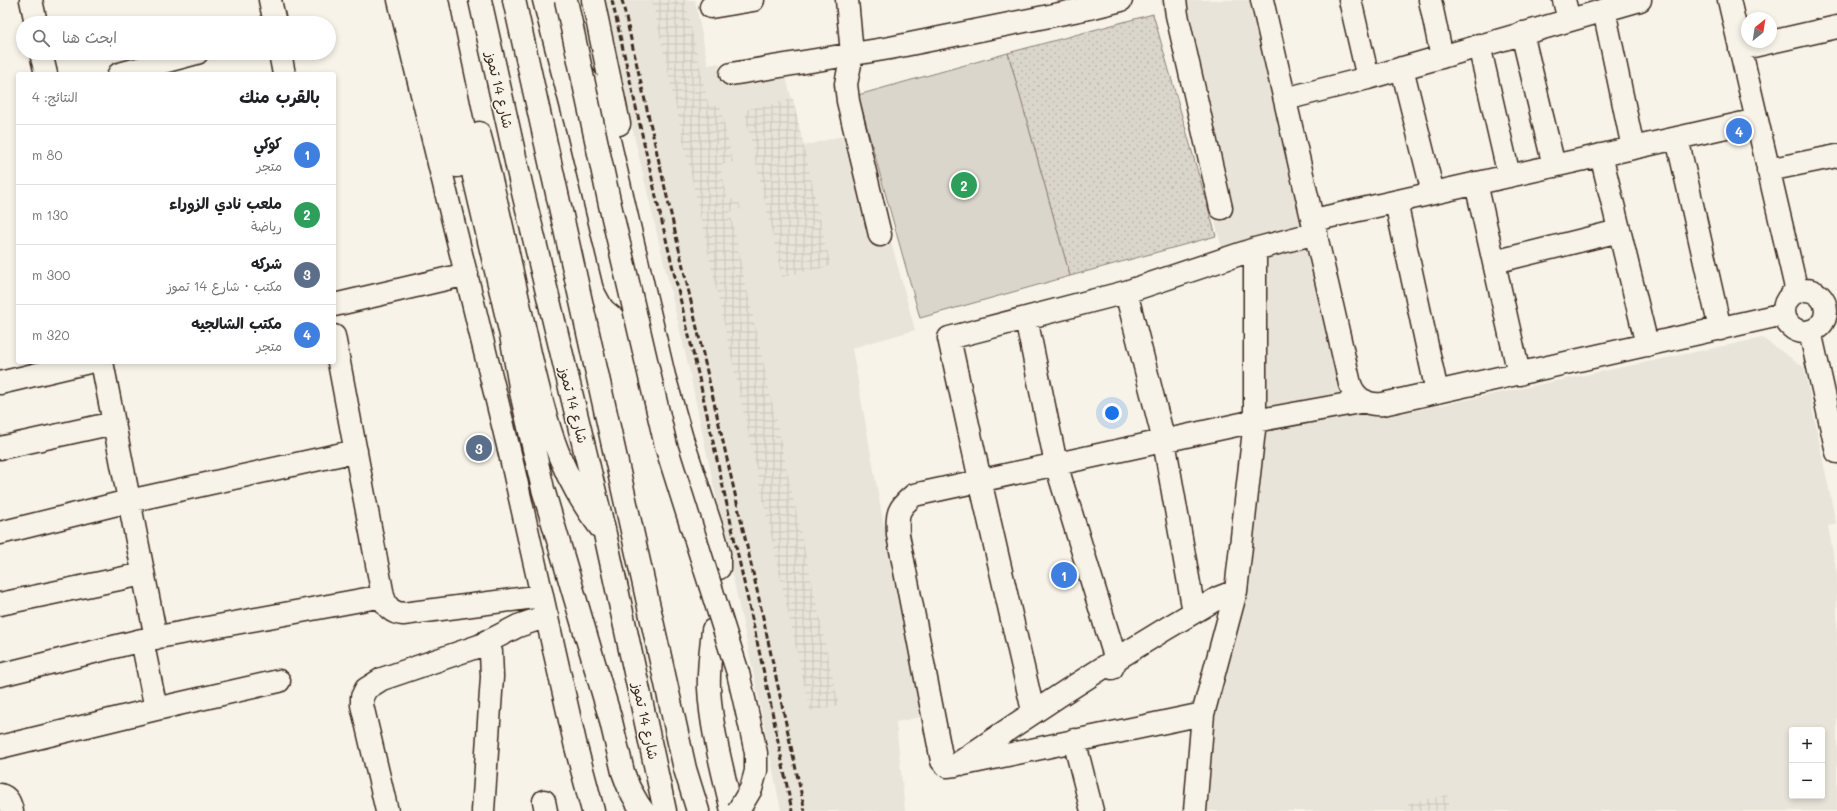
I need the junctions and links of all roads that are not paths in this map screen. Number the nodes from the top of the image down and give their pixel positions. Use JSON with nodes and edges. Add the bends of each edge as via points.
{"nodes":[{"id":1,"x":31,"y":0,"type":"edge"},
{"id":2,"x":270,"y":0,"type":"edge"},
{"id":3,"x":399,"y":0,"type":"edge"},
{"id":4,"x":415,"y":0,"type":"edge"},
{"id":5,"x":437,"y":0,"type":"edge"},
{"id":6,"x":472,"y":0,"type":"edge"},
{"id":7,"x":514,"y":0,"type":"edge"},
{"id":8,"x":544,"y":0,"type":"edge"},
{"id":9,"x":566,"y":0,"type":"edge"},
{"id":10,"x":593,"y":0,"type":"edge"},
{"id":11,"x":753,"y":0,"type":"edge"},
{"id":12,"x":847,"y":0,"type":"edge"},
{"id":13,"x":1121,"y":0,"type":"edge"},
{"id":14,"x":1175,"y":0,"type":"edge"},
{"id":15,"x":1262,"y":0,"type":"edge"},
{"id":16,"x":1350,"y":0,"type":"edge"},
{"id":17,"x":1430,"y":0,"type":"edge"},
{"id":18,"x":1640,"y":0,"type":"edge"},
{"id":19,"x":1729,"y":0,"type":"edge"},
{"id":20,"x":711,"y":7,"type":"dead end"},
{"id":21,"x":482,"y":10,"type":"edge"},
{"id":22,"x":1566,"y":10,"type":"edge"},
{"id":23,"x":1604,"y":10,"type":"junction"},
{"id":24,"x":34,"y":16,"type":"edge"},
{"id":25,"x":273,"y":16,"type":"edge"},
{"id":26,"x":1837,"y":27,"type":"edge"},
{"id":27,"x":1522,"y":33,"type":"junction"},
{"id":28,"x":1479,"y":45,"type":"junction"},
{"id":29,"x":1740,"y":49,"type":"junction"},
{"id":30,"x":852,"y":54,"type":"junction"},
{"id":31,"x":1442,"y":57,"type":"junction"},
{"id":32,"x":43,"y":60,"type":"edge"},
{"id":33,"x":171,"y":60,"type":"edge"},
{"id":34,"x":281,"y":60,"type":"edge"},
{"id":35,"x":1402,"y":68,"type":"junction"},
{"id":36,"x":46,"y":72,"type":"edge"},
{"id":37,"x":126,"y":72,"type":"edge"},
{"id":38,"x":284,"y":72,"type":"edge"},
{"id":39,"x":731,"y":74,"type":"dead end"},
{"id":40,"x":583,"y":75,"type":"junction"},
{"id":41,"x":1368,"y":78,"type":"junction"},
{"id":42,"x":458,"y":99,"type":"junction"},
{"id":43,"x":1284,"y":99,"type":"junction"},
{"id":44,"x":1757,"y":120,"type":"junction"},
{"id":45,"x":1677,"y":138,"type":"junction"},
{"id":46,"x":1633,"y":148,"type":"junction"},
{"id":47,"x":1601,"y":155,"type":"junction"},
{"id":48,"x":1837,"y":156,"type":"edge"},
{"id":49,"x":1554,"y":166,"type":"junction"},
{"id":50,"x":1768,"y":170,"type":"junction"},
{"id":51,"x":1509,"y":176,"type":"junction"},
{"id":52,"x":1476,"y":184,"type":"junction"},
{"id":53,"x":1433,"y":193,"type":"junction"},
{"id":54,"x":1396,"y":202,"type":"junction"},
{"id":55,"x":1221,"y":208,"type":"dead end"},
{"id":56,"x":1315,"y":226,"type":"junction"},
{"id":57,"x":1619,"y":232,"type":"junction"},
{"id":58,"x":880,"y":234,"type":"dead end"},
{"id":59,"x":1255,"y":249,"type":"junction"},
{"id":60,"x":1494,"y":262,"type":"junction"},
{"id":61,"x":467,"y":274,"type":"junction"},
{"id":62,"x":1126,"y":292,"type":"junction"},
{"id":63,"x":1797,"y":292,"type":"junction"},
{"id":64,"x":633,"y":304,"type":"junction"},
{"id":65,"x":1831,"y":304,"type":"edge"},
{"id":66,"x":336,"y":305,"type":"edge"},
{"id":67,"x":1784,"y":314,"type":"junction"},
{"id":68,"x":1026,"y":318,"type":"junction"},
{"id":69,"x":1720,"y":329,"type":"junction"},
{"id":70,"x":1810,"y":331,"type":"junction"},
{"id":71,"x":510,"y":335,"type":"junction"},
{"id":72,"x":1646,"y":345,"type":"junction"},
{"id":73,"x":336,"y":346,"type":"edge"},
{"id":74,"x":81,"y":364,"type":"edge"},
{"id":75,"x":102,"y":364,"type":"edge"},
{"id":76,"x":1519,"y":374,"type":"junction"},
{"id":77,"x":0,"y":383,"type":"edge"},
{"id":78,"x":1437,"y":392,"type":"junction"},
{"id":79,"x":1365,"y":401,"type":"junction"},
{"id":80,"x":1255,"y":421,"type":"junction"},
{"id":81,"x":114,"y":423,"type":"junction"},
{"id":82,"x":1164,"y":441,"type":"junction"},
{"id":83,"x":0,"y":448,"type":"edge"},
{"id":84,"x":356,"y":451,"type":"junction"},
{"id":85,"x":1837,"y":452,"type":"edge"},
{"id":86,"x":1056,"y":464,"type":"junction"},
{"id":87,"x":980,"y":480,"type":"junction"},
{"id":88,"x":702,"y":499,"type":"junction"},
{"id":89,"x":129,"y":501,"type":"junction"},
{"id":90,"x":0,"y":533,"type":"edge"},
{"id":91,"x":605,"y":534,"type":"junction"},
{"id":92,"x":719,"y":568,"type":"dead end"},
{"id":93,"x":143,"y":574,"type":"junction"},
{"id":94,"x":1236,"y":591,"type":"junction"},
{"id":95,"x":383,"y":596,"type":"junction"},
{"id":96,"x":0,"y":604,"type":"edge"},
{"id":97,"x":545,"y":606,"type":"junction"},
{"id":98,"x":1194,"y":612,"type":"junction"},
{"id":99,"x":714,"y":630,"type":"dead end"},
{"id":100,"x":149,"y":639,"type":"junction"},
{"id":101,"x":487,"y":641,"type":"junction"},
{"id":102,"x":1114,"y":664,"type":"junction"},
{"id":103,"x":0,"y":675,"type":"edge"},
{"id":104,"x":279,"y":681,"type":"dead end"},
{"id":105,"x":156,"y":709,"type":"junction"},
{"id":106,"x":1034,"y":711,"type":"junction"},
{"id":107,"x":1203,"y":714,"type":"junction"},
{"id":108,"x":1074,"y":740,"type":"junction"},
{"id":109,"x":0,"y":748,"type":"edge"},
{"id":110,"x":956,"y":765,"type":"junction"},
{"id":111,"x":0,"y":795,"type":"edge"},
{"id":112,"x":12,"y":811,"type":"edge"},
{"id":113,"x":387,"y":811,"type":"edge"},
{"id":114,"x":483,"y":811,"type":"edge"},
{"id":115,"x":593,"y":811,"type":"edge"},
{"id":116,"x":643,"y":811,"type":"edge"},
{"id":117,"x":665,"y":811,"type":"edge"},
{"id":118,"x":698,"y":811,"type":"edge"},
{"id":119,"x":732,"y":811,"type":"edge"},
{"id":120,"x":738,"y":811,"type":"edge"},
{"id":121,"x":1092,"y":811,"type":"edge"},
{"id":122,"x":1195,"y":811,"type":"edge"}],
"edges":[{"from":1,"to":24,"type":"street"},
{"from":2,"to":25,"type":"street"},
{"from":3,"to":61,"type":"street"},
{"from":4,"to":71,"type":"street","via":[[491,308],[500,326]]},
{"from":5,"to":42,"type":"street"},
{"from":6,"to":21,"type":"street","name":"شارع 14 تموز"},
{"from":7,"to":118,"type":"street","name":"شارع 14 تموز","via":[[685,769]]},
{"from":8,"to":64,"type":"street","via":[[614,281],[621,294]]},
{"from":9,"to":40,"type":"street","bridge":true},
{"from":10,"to":88,"type":"street","via":[[635,196],[699,459]]},
{"from":11,"to":20,"type":"street"},
{"from":12,"to":30,"type":"street"},
{"from":13,"to":30,"type":"street"},
{"from":14,"to":55,"type":"street"},
{"from":15,"to":43,"type":"street"},
{"from":16,"to":41,"type":"street"},
{"from":17,"to":31,"type":"street"},
{"from":18,"to":23,"type":"street"},
{"from":19,"to":29,"type":"street"},
{"from":21,"to":91,"type":"street","name":"شارع 14 تموز"},
{"from":22,"to":23,"type":"street"},
{"from":22,"to":27,"type":"street"},
{"from":23,"to":46,"type":"street"},
{"from":26,"to":29,"type":"street"},
{"from":27,"to":28,"type":"street"},
{"from":27,"to":49,"type":"street"},
{"from":28,"to":31,"type":"street"},
{"from":28,"to":51,"type":"street"},
{"from":29,"to":44,"type":"street"},
{"from":30,"to":39,"type":"street"},
{"from":30,"to":58,"type":"street","via":[[846,84],[848,101]]},
{"from":31,"to":35,"type":"street"},
{"from":32,"to":36,"type":"street"},
{"from":33,"to":37,"type":"street"},
{"from":34,"to":38,"type":"street"},
{"from":35,"to":41,"type":"street"},
{"from":35,"to":53,"type":"street"},
{"from":40,"to":64,"type":"street","bridge":true},
{"from":40,"to":88,"type":"street","via":[[595,92],[602,110],[664,376]]},
{"from":41,"to":43,"type":"street"},
{"from":42,"to":71,"type":"street"},
{"from":42,"to":91,"type":"street","via":[[471,114],[483,148],[539,393],[554,446],[572,486]]},
{"from":43,"to":56,"type":"street"},
{"from":44,"to":45,"type":"street"},
{"from":44,"to":50,"type":"street"},
{"from":45,"to":46,"type":"street"},
{"from":45,"to":69,"type":"street"},
{"from":46,"to":47,"type":"street"},
{"from":47,"to":49,"type":"street"},
{"from":47,"to":57,"type":"street"},
{"from":48,"to":50,"type":"street"},
{"from":49,"to":51,"type":"street"},
{"from":50,"to":63,"type":"street"},
{"from":51,"to":52,"type":"street"},
{"from":52,"to":53,"type":"street"},
{"from":52,"to":60,"type":"street"},
{"from":53,"to":54,"type":"street"},
{"from":54,"to":56,"type":"street"},
{"from":54,"to":78,"type":"street"},
{"from":56,"to":59,"type":"street"},
{"from":56,"to":79,"type":"street","via":[[1350,384],[1356,395]]},
{"from":57,"to":60,"type":"street"},
{"from":57,"to":72,"type":"street"},
{"from":59,"to":62,"type":"street"},
{"from":59,"to":80,"type":"street"},
{"from":60,"to":76,"type":"street"},
{"from":61,"to":66,"type":"street"},
{"from":61,"to":97,"type":"street"},
{"from":62,"to":68,"type":"street"},
{"from":62,"to":82,"type":"street"},
{"from":63,"to":65,"type":"street","via":[[1804,290],[1814,293]]},
{"from":63,"to":67,"type":"street","via":[[1786,302]]},
{"from":64,"to":120,"type":"street","bridge":true,"via":[[666,446],[738,673],[756,753],[756,771],[751,789]]},
{"from":65,"to":70,"type":"street","via":[[1823,322]]},
{"from":67,"to":69,"type":"street"},
{"from":67,"to":70,"type":"street","via":[[1787,321],[1798,331]]},
{"from":68,"to":86,"type":"street"},
{"from":68,"to":87,"type":"street","via":[[949,338]]},
{"from":69,"to":72,"type":"street"},
{"from":70,"to":85,"type":"street"},
{"from":71,"to":116,"type":"street","via":[[543,489],[610,717],[623,772]]},
{"from":72,"to":76,"type":"street"},
{"from":73,"to":84,"type":"street"},
{"from":74,"to":77,"type":"street"},
{"from":75,"to":81,"type":"street"},
{"from":76,"to":78,"type":"street"},
{"from":78,"to":79,"type":"street","via":[[1383,404]]},
{"from":79,"to":80,"type":"street"},
{"from":80,"to":82,"type":"street"},
{"from":80,"to":94,"type":"street"},
{"from":81,"to":83,"type":"street"},
{"from":81,"to":89,"type":"street"},
{"from":82,"to":86,"type":"street"},
{"from":82,"to":98,"type":"street"},
{"from":84,"to":89,"type":"street"},
{"from":84,"to":95,"type":"street"},
{"from":86,"to":87,"type":"street"},
{"from":86,"to":102,"type":"street"},
{"from":87,"to":106,"type":"street"},
{"from":87,"to":110,"type":"street","via":[[914,494],[901,505],[898,520],[898,535],[942,761],[947,766]]},
{"from":88,"to":92,"type":"street","via":[[717,543]]},
{"from":89,"to":90,"type":"street"},
{"from":89,"to":93,"type":"street"},
{"from":91,"to":117,"type":"street","name":"شارع 14 تموز"},
{"from":93,"to":96,"type":"street"},
{"from":93,"to":100,"type":"street"},
{"from":94,"to":98,"type":"street"},
{"from":94,"to":107,"type":"street"},
{"from":95,"to":97,"type":"street","via":[[390,609],[398,614]]},
{"from":95,"to":100,"type":"street"},
{"from":97,"to":101,"type":"street","via":[[518,626]]},
{"from":97,"to":115,"type":"street"},
{"from":98,"to":102,"type":"street"},
{"from":99,"to":119,"type":"street","via":[[709,680],[712,716]]},
{"from":100,"to":103,"type":"street"},
{"from":100,"to":105,"type":"street"},
{"from":101,"to":113,"type":"street","via":[[382,679],[366,689],[362,705]]},
{"from":101,"to":114,"type":"street","via":[[491,652],[492,677]]},
{"from":102,"to":106,"type":"street"},
{"from":104,"to":105,"type":"street"},
{"from":105,"to":109,"type":"street"},
{"from":106,"to":110,"type":"street"},
{"from":107,"to":108,"type":"street"},
{"from":107,"to":122,"type":"street"},
{"from":108,"to":110,"type":"street"},
{"from":108,"to":121,"type":"street"},
{"from":111,"to":112,"type":"street","via":[[10,803]]}]}
